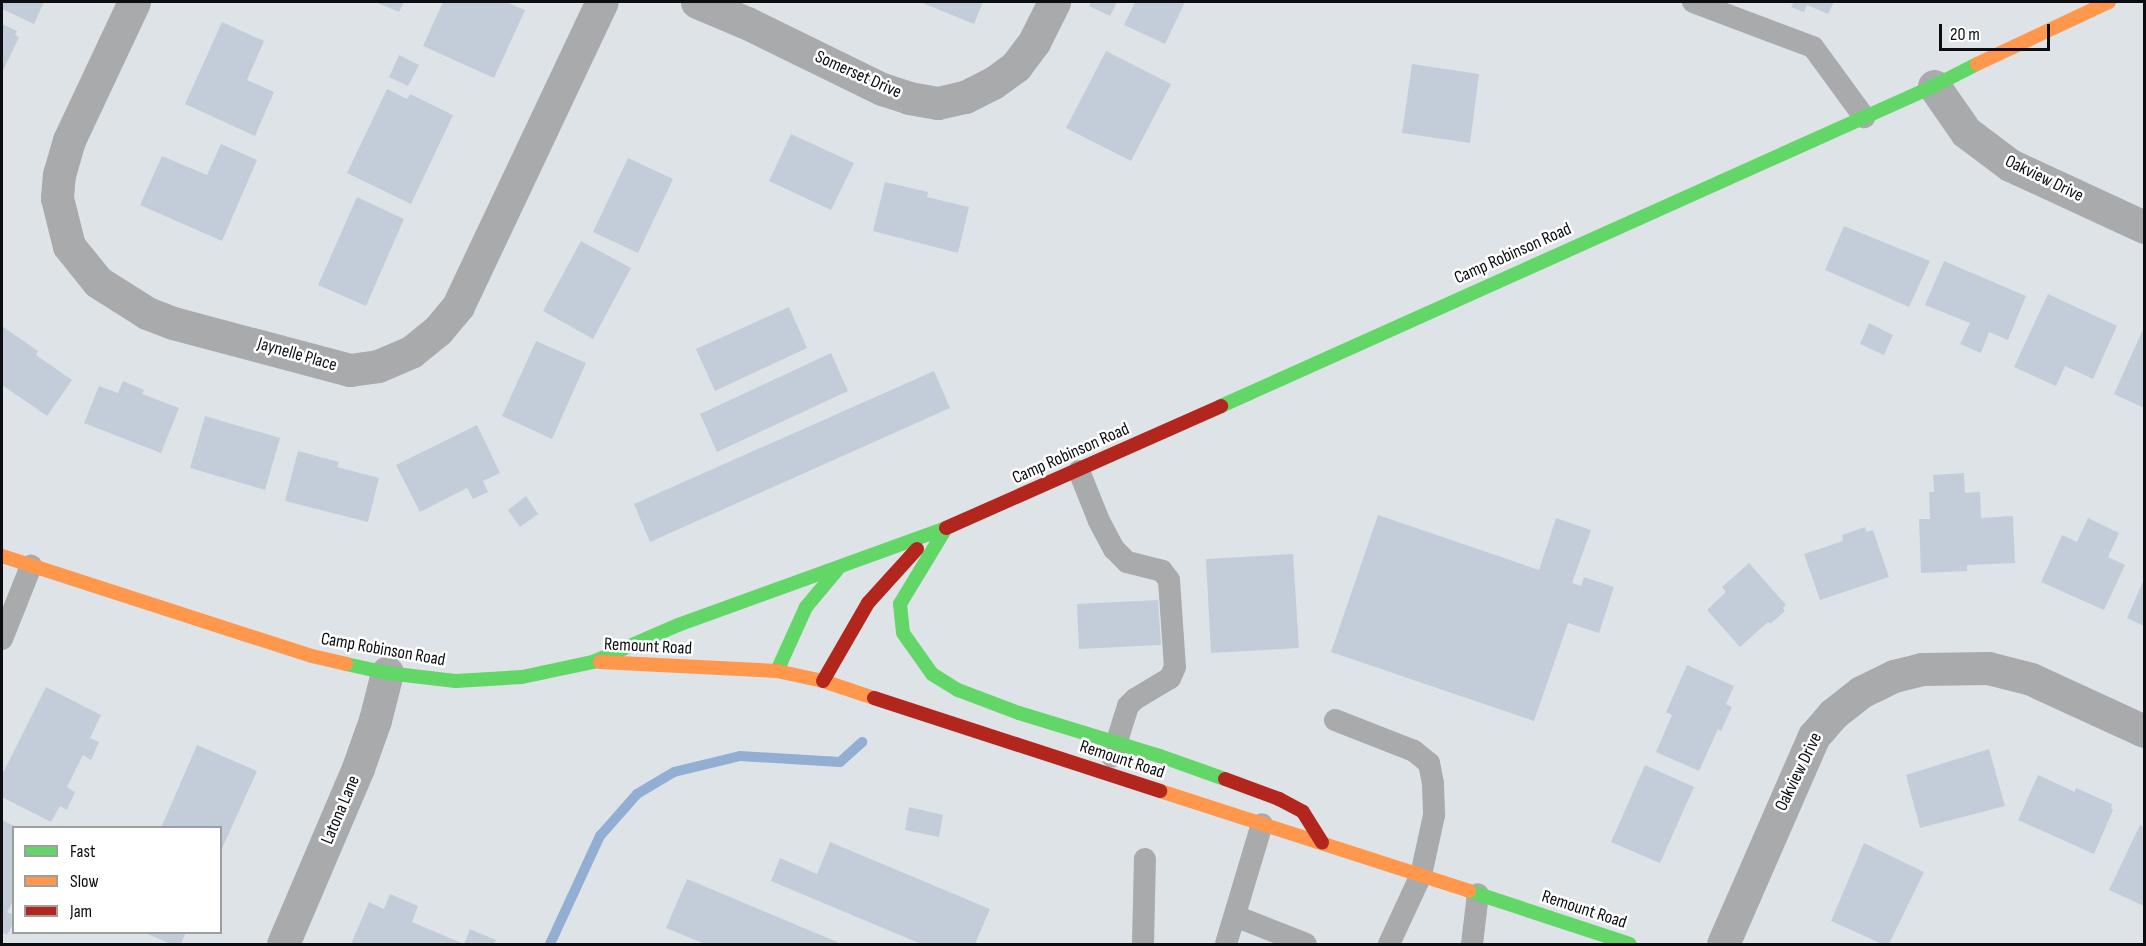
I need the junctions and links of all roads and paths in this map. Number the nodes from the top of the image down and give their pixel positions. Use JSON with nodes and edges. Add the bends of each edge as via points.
{"nodes":[{"id":1,"x":134,"y":2,"type":"edge"},
{"id":2,"x":602,"y":2,"type":"edge"},
{"id":3,"x":697,"y":2,"type":"edge"},
{"id":4,"x":1054,"y":2,"type":"edge"},
{"id":5,"x":1693,"y":2,"type":"edge"},
{"id":6,"x":2109,"y":2,"type":"edge"},
{"id":7,"x":1934,"y":86,"type":"junction"},
{"id":8,"x":1864,"y":117,"type":"junction"},
{"id":9,"x":2145,"y":227,"type":"edge"},
{"id":10,"x":1078,"y":471,"type":"junction"},
{"id":11,"x":946,"y":528,"type":"junction"},
{"id":12,"x":2,"y":556,"type":"edge"},
{"id":13,"x":32,"y":566,"type":"junction"},
{"id":14,"x":838,"y":568,"type":"junction"},
{"id":15,"x":2,"y":639,"type":"edge"},
{"id":16,"x":593,"y":662,"type":"junction"},
{"id":17,"x":777,"y":671,"type":"junction"},
{"id":18,"x":387,"y":673,"type":"junction"},
{"id":19,"x":823,"y":681,"type":"junction"},
{"id":20,"x":1335,"y":720,"type":"dead end"},
{"id":21,"x":2145,"y":731,"type":"edge"},
{"id":22,"x":1116,"y":742,"type":"junction"},
{"id":23,"x":1107,"y":775,"type":"junction"},
{"id":24,"x":1262,"y":824,"type":"junction"},
{"id":25,"x":1322,"y":842,"type":"junction"},
{"id":26,"x":1145,"y":860,"type":"dead end"},
{"id":27,"x":1421,"y":875,"type":"junction"},
{"id":28,"x":1478,"y":894,"type":"junction"},
{"id":29,"x":1235,"y":916,"type":"junction"},
{"id":30,"x":284,"y":945,"type":"edge"},
{"id":31,"x":1143,"y":945,"type":"edge"},
{"id":32,"x":1226,"y":945,"type":"edge"},
{"id":33,"x":1306,"y":945,"type":"edge"},
{"id":34,"x":1389,"y":945,"type":"edge"},
{"id":35,"x":1472,"y":945,"type":"edge"},
{"id":36,"x":1630,"y":945,"type":"edge"},
{"id":37,"x":1723,"y":945,"type":"edge"}],
"edges":[{"from":1,"to":2,"type":"street","name":"Jaynelle Place","via":[[69,140],[59,174],[57,198],[69,246],[98,282],[147,313],[350,370],[378,366],[411,352],[438,330],[458,306]]},
{"from":3,"to":4,"type":"street","name":"Somerset Drive","via":[[882,89],[938,103],[965,97],[1016,66],[1034,42]]},
{"from":5,"to":8,"type":"lane","via":[[1813,46]]},
{"from":6,"to":7,"type":"street","name":"Camp Robinson Road"},
{"from":7,"to":8,"type":"street","name":"Camp Robinson Road"},
{"from":7,"to":9,"type":"street","name":"Oakview Drive","via":[[1966,132],[2010,165]]},
{"from":8,"to":10,"type":"street","name":"Camp Robinson Road"},
{"from":10,"to":11,"type":"street","name":"Camp Robinson Road"},
{"from":10,"to":22,"type":"lane","via":[[1114,549],[1127,561],[1162,571],[1169,580],[1175,668],[1170,678],[1128,706]]},
{"from":11,"to":14,"type":"street","name":"Camp Robinson Road"},
{"from":11,"to":19,"type":"street","via":[[916,550],[868,603]]},
{"from":11,"to":22,"type":"street","via":[[900,604],[903,633],[932,674],[957,690],[1019,713]]},
{"from":12,"to":13,"type":"street","name":"Camp Robinson Road"},
{"from":13,"to":15,"type":"lane"},
{"from":13,"to":18,"type":"street","name":"Camp Robinson Road","via":[[312,656]]},
{"from":14,"to":16,"type":"street","name":"Camp Robinson Road","via":[[678,626]]},
{"from":14,"to":17,"type":"street","via":[[806,607]]},
{"from":16,"to":17,"type":"street","name":"Remount Road"},
{"from":16,"to":18,"type":"street","name":"Camp Robinson Road","via":[[522,677],[456,681]]},
{"from":17,"to":19,"type":"street","name":"Remount Road"},
{"from":18,"to":30,"type":"street","name":"Latona Lane","via":[[358,768]]},
{"from":19,"to":23,"type":"street","name":"Remount Road"},
{"from":20,"to":27,"type":"lane","via":[[1414,750],[1429,763],[1434,816]]},
{"from":21,"to":37,"type":"street","name":"Oakview Drive","via":[[2031,679],[1988,668],[1922,669],[1894,676],[1861,692],[1833,714],[1814,736]]},
{"from":22,"to":23,"type":"lane"},
{"from":22,"to":25,"type":"street","via":[[1279,799],[1303,812]]},
{"from":23,"to":24,"type":"street","name":"Remount Road"},
{"from":24,"to":25,"type":"street","name":"Remount Road"},
{"from":24,"to":29,"type":"lane"},
{"from":25,"to":27,"type":"street","name":"Remount Road"},
{"from":26,"to":31,"type":"lane"},
{"from":27,"to":28,"type":"street","name":"Remount Road"},
{"from":27,"to":34,"type":"lane"},
{"from":28,"to":35,"type":"lane"},
{"from":28,"to":36,"type":"street","name":"Remount Road"},
{"from":29,"to":32,"type":"lane"},
{"from":29,"to":33,"type":"lane"}]}
